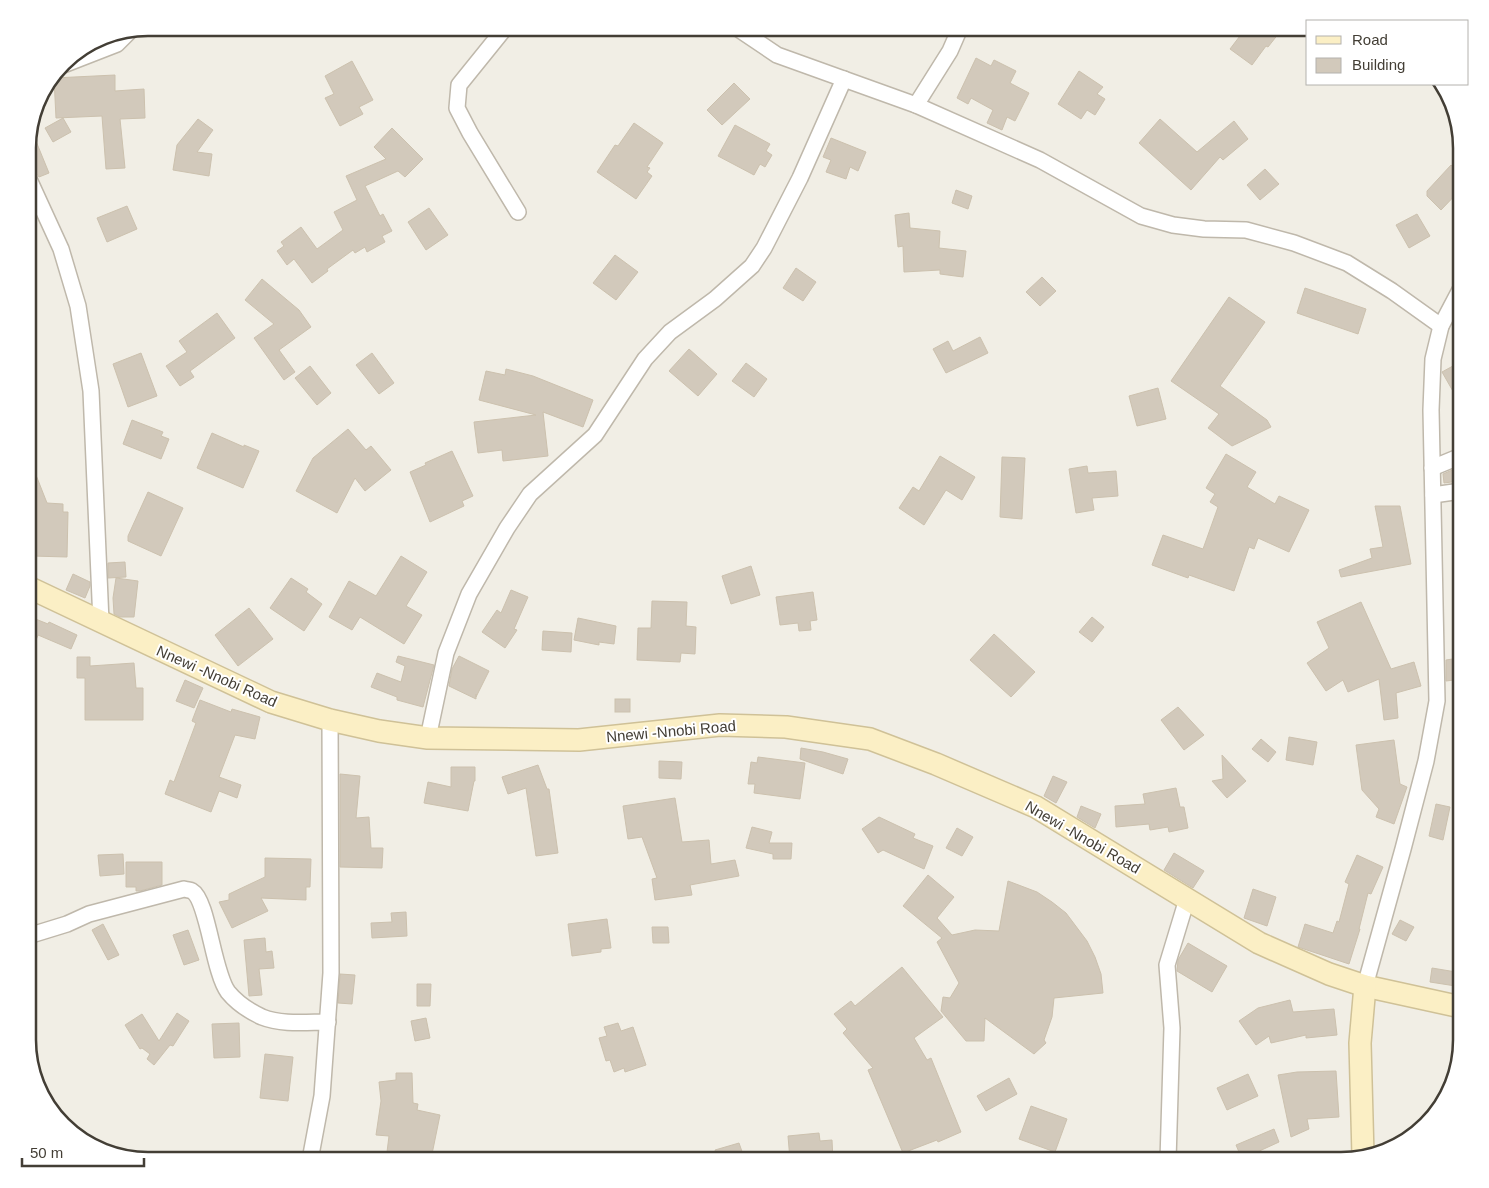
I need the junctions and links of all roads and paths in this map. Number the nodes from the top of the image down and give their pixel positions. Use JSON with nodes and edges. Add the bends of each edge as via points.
{"nodes":[{"id":1,"x":499,"y":36,"type":"edge"},
{"id":2,"x":749,"y":36,"type":"edge"},
{"id":3,"x":957,"y":36,"type":"edge"},
{"id":4,"x":122,"y":39,"type":"edge"},
{"id":5,"x":83,"y":57,"type":"edge"},
{"id":6,"x":844,"y":79,"type":"junction"},
{"id":7,"x":916,"y":105,"type":"junction"},
{"id":8,"x":36,"y":194,"type":"edge"},
{"id":9,"x":518,"y":212,"type":"dead end"},
{"id":10,"x":1453,"y":304,"type":"edge"},
{"id":11,"x":1441,"y":326,"type":"junction"},
{"id":12,"x":1453,"y":460,"type":"edge"},
{"id":13,"x":1432,"y":468,"type":"junction"},
{"id":14,"x":1453,"y":493,"type":"edge"},
{"id":15,"x":1433,"y":496,"type":"junction"},
{"id":16,"x":36,"y":591,"type":"edge"},
{"id":17,"x":102,"y":622,"type":"junction"},
{"id":18,"x":330,"y":720,"type":"junction"},
{"id":19,"x":428,"y":738,"type":"junction"},
{"id":20,"x":1187,"y":899,"type":"junction"},
{"id":21,"x":36,"y":934,"type":"edge"},
{"id":22,"x":1365,"y":986,"type":"junction"},
{"id":23,"x":1453,"y":1005,"type":"edge"},
{"id":24,"x":328,"y":1022,"type":"junction"},
{"id":25,"x":1363,"y":1150,"type":"edge"},
{"id":26,"x":312,"y":1152,"type":"edge"},
{"id":27,"x":1168,"y":1152,"type":"edge"}],
"edges":[{"from":1,"to":9,"type":"street","via":[[459,85],[457,108]]},
{"from":2,"to":6,"type":"street","via":[[777,55]]},
{"from":3,"to":7,"type":"street"},
{"from":4,"to":5,"type":"street"},
{"from":6,"to":7,"type":"street"},
{"from":6,"to":19,"type":"street","via":[[800,178],[752,266],[670,332],[645,359],[595,435],[530,494],[507,528],[469,594],[446,652]]},
{"from":7,"to":11,"type":"street","via":[[1040,160],[1140,216],[1173,225],[1246,230],[1294,243],[1347,263]]},
{"from":8,"to":17,"type":"street","via":[[61,249],[78,306],[91,391]]},
{"from":10,"to":11,"type":"street"},
{"from":11,"to":13,"type":"street","via":[[1433,359],[1430,410]]},
{"from":12,"to":13,"type":"street"},
{"from":13,"to":15,"type":"street"},
{"from":14,"to":15,"type":"street"},
{"from":15,"to":22,"type":"street","via":[[1437,701],[1426,761]]},
{"from":16,"to":17,"type":"main road","name":"Nnewi -Nnobi Road"},
{"from":17,"to":18,"type":"main road","name":"Nnewi -Nnobi Road","via":[[271,702]]},
{"from":18,"to":19,"type":"main road","name":"Nnewi -Nnobi Road"},
{"from":18,"to":24,"type":"street"},
{"from":19,"to":20,"type":"main road","name":"Nnewi -Nnobi Road","via":[[579,740],[720,725],[786,726],[870,739],[1036,807]]},
{"from":20,"to":22,"type":"main road","name":"Nnewi -Nnobi Road","via":[[1259,943]]},
{"from":20,"to":27,"type":"street","via":[[1167,965],[1172,1028]]},
{"from":21,"to":24,"type":"street","via":[[88,914],[184,889],[198,898],[218,972],[240,1005],[263,1017],[282,1021]]},
{"from":22,"to":23,"type":"main road","name":"Nnewi -Nnobi Road"},
{"from":22,"to":25,"type":"main road","via":[[1360,1043]]},
{"from":24,"to":26,"type":"street","via":[[322,1096]]}]}
